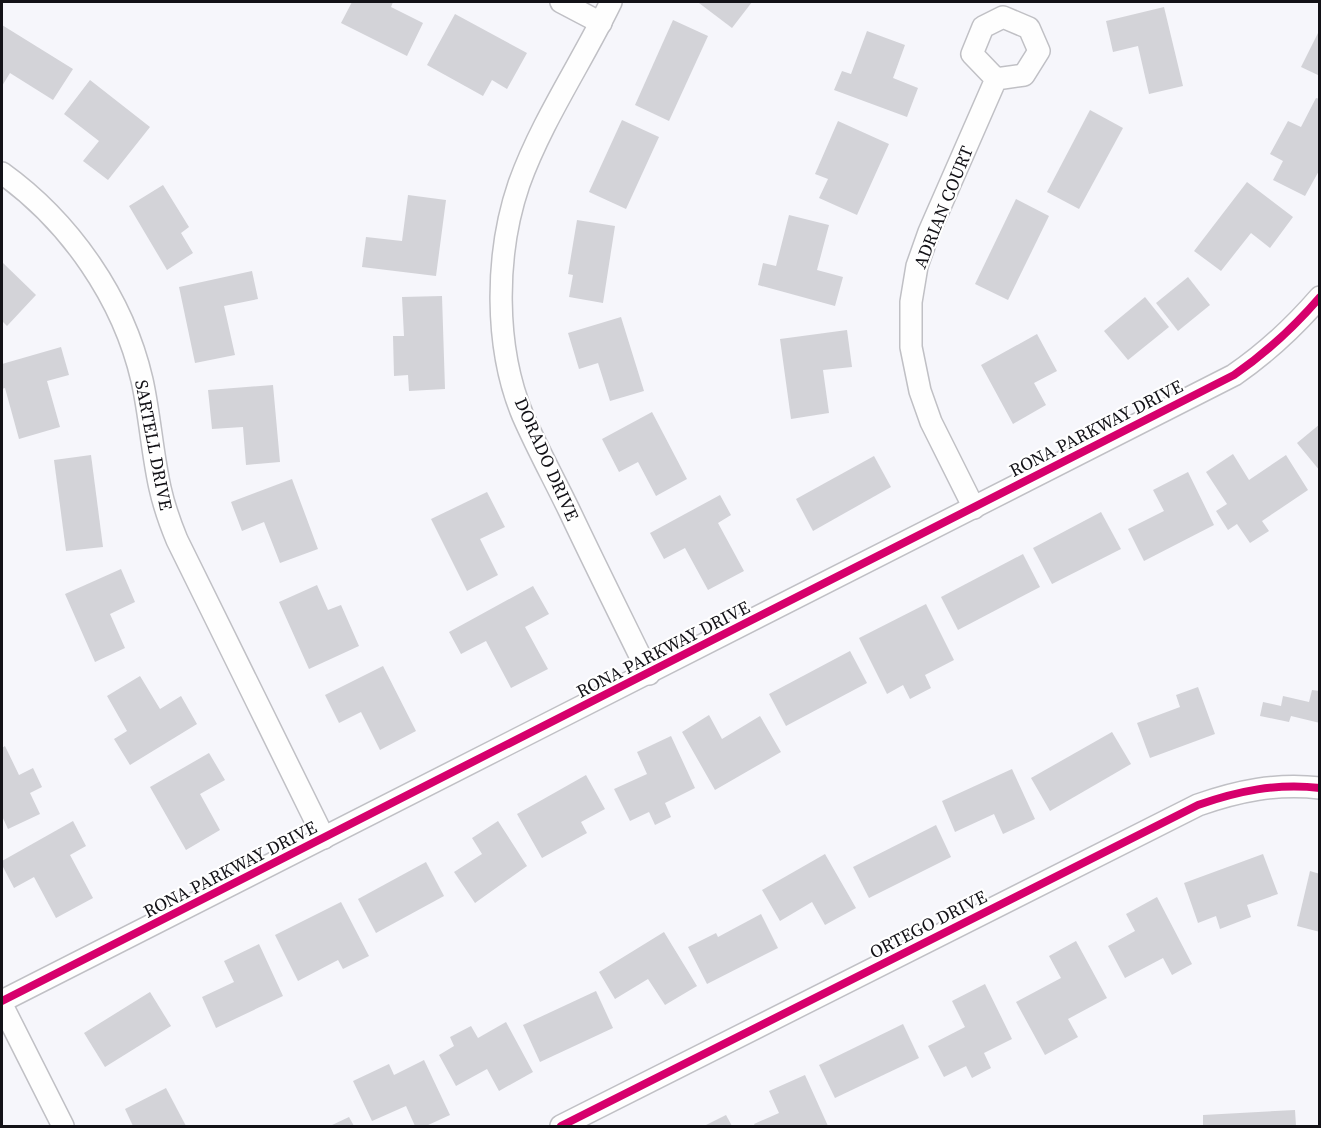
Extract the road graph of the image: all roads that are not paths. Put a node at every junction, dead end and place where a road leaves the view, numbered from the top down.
1 (561, 2) edge
2 (611, 2) edge
3 (601, 23) junction
4 (996, 79) dead end
5 (2, 173) edge
6 (1320, 297) edge
7 (974, 508) junction
8 (650, 674) junction
9 (1320, 788) edge
10 (324, 838) junction
11 (2, 1003) edge
12 (63, 1126) edge
13 (561, 1126) edge

1 - 3 street
2 - 3 street, DORADO DRIVE
3 - 8 street, DORADO DRIVE
4 - 7 street, ADRIAN COURT
5 - 10 street, SARTELL DRIVE
6 - 7 street, RONA PARKWAY DRIVE
7 - 8 street, RONA PARKWAY DRIVE
8 - 10 street, RONA PARKWAY DRIVE
9 - 13 street, ORTEGO DRIVE
10 - 11 street, RONA PARKWAY DRIVE
11 - 12 street

